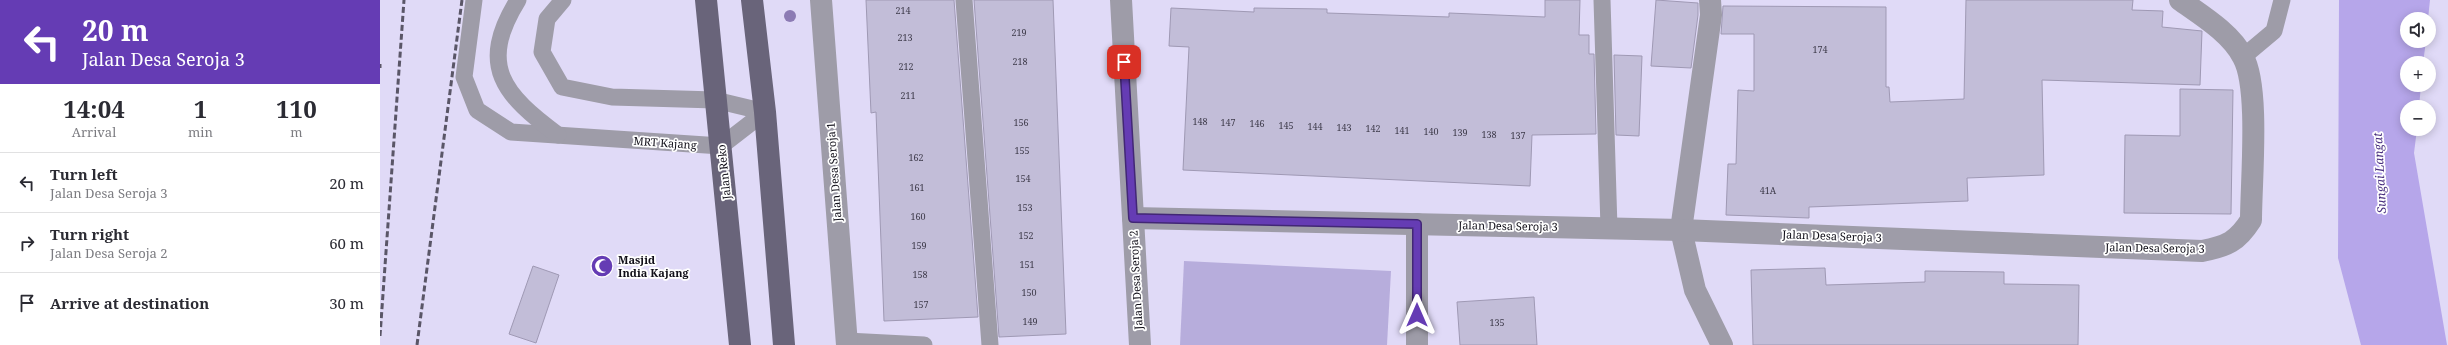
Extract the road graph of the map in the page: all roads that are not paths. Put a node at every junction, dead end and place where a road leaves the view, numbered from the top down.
1 (474, 0) edge
2 (518, 0) edge
3 (563, 0) edge
4 (706, 0) edge
5 (752, 0) edge
6 (821, 0) edge
7 (964, 0) edge
8 (1121, 0) edge
9 (1602, 0) edge
10 (1710, 0) edge
11 (2180, 0) edge
12 (2282, 0) edge
13 (2244, 57) junction
14 (715, 100) junction
15 (765, 112) junction
16 (558, 135) junction
17 (721, 146) junction
18 (1133, 218) junction
19 (1417, 224) junction
20 (1609, 228) junction
21 (1681, 230) junction
22 (847, 343) edge
23 (740, 345) edge
24 (784, 345) edge
25 (924, 345) edge
26 (990, 345) edge
27 (1140, 345) edge
28 (1417, 345) edge
29 (1722, 345) edge

1 - 16 lane, MRT Kajang
2 - 16 lane
3 - 14 lane
4 - 14 main road, Jalan Reko
5 - 15 main road
6 - 22 street, Jalan Desa Seroja 1
7 - 26 lane
8 - 18 street, Jalan Desa Seroja 2
9 - 20 lane
10 - 21 street
11 - 13 street
12 - 13 lane
13 - 21 street, Jalan Desa Seroja 3
14 - 15 lane
14 - 17 main road, Jalan Reko
15 - 17 lane
15 - 24 main road
16 - 17 lane, MRT Kajang
17 - 23 main road, Jalan Reko
18 - 19 street, Jalan Desa Seroja 3
18 - 27 street, Jalan Desa Seroja 2
19 - 20 street, Jalan Desa Seroja 3
19 - 28 street
20 - 21 street, Jalan Desa Seroja 3
21 - 29 street
22 - 25 lane

